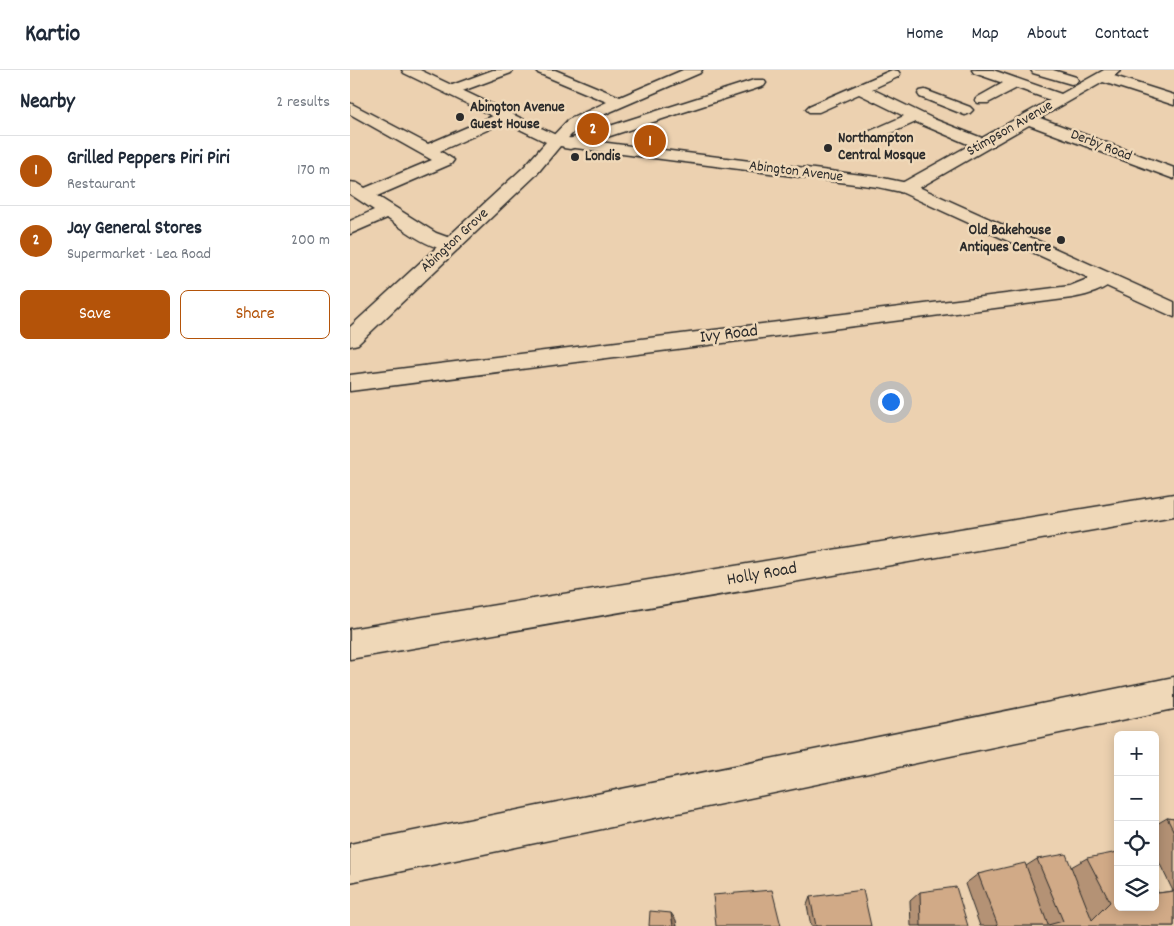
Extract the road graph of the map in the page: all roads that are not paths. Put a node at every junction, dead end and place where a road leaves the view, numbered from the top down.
1 (409, 70) edge
2 (506, 70) edge
3 (543, 70) edge
4 (695, 70) edge
5 (979, 70) edge
6 (1038, 70) edge
7 (1108, 73) edge
8 (893, 74) dead end
9 (1012, 77) edge
10 (1070, 80) dead end
11 (759, 83) dead end
12 (859, 89) junction
13 (452, 90) junction
14 (1062, 99) junction
15 (983, 100) dead end
16 (1174, 100) edge
17 (619, 102) junction
18 (350, 108) edge
19 (814, 109) dead end
20 (965, 110) dead end
21 (910, 113) junction
22 (506, 116) junction
23 (1027, 119) junction
24 (857, 126) dead end
25 (874, 135) junction
26 (563, 143) junction
27 (891, 143) dead end
28 (982, 144) junction
29 (428, 150) junction
30 (1174, 174) edge
31 (906, 188) junction
32 (357, 191) edge
33 (388, 211) junction
34 (350, 228) edge
35 (451, 245) junction
36 (1104, 278) junction
37 (1174, 310) edge
38 (350, 339) edge
39 (350, 383) edge
40 (1174, 505) edge
41 (350, 644) edge
42 (1174, 693) edge
43 (350, 863) edge

1 - 13 street, Abington Avenue
2 - 13 street
3 - 17 street
4 - 17 street, Abington Grove
5 - 9 street
6 - 10 street
7 - 14 street, Stimpson Avenue
7 - 16 street
8 - 12 street
9 - 14 street
9 - 15 street
11 - 26 street
12 - 19 street
12 - 21 street
13 - 22 street, Abington Avenue
14 - 23 street, Stimpson Avenue
17 - 26 street, Abington Grove
18 - 29 street
20 - 21 street
21 - 25 street
21 - 28 street
22 - 26 street, Abington Avenue
22 - 29 street
23 - 28 street, Stimpson Avenue
23 - 30 street, Derby Road
24 - 25 street
25 - 27 street
26 - 31 street, Abington Avenue
26 - 35 street, Abington Grove
28 - 31 street, Stimpson Avenue
29 - 32 street
31 - 36 street, Abington Avenue
32 - 33 street
33 - 34 street
33 - 35 street
35 - 38 street, Abington Grove
36 - 37 street, Abington Avenue
36 - 39 street, Ivy Road
40 - 41 street, Holly Road
42 - 43 street

